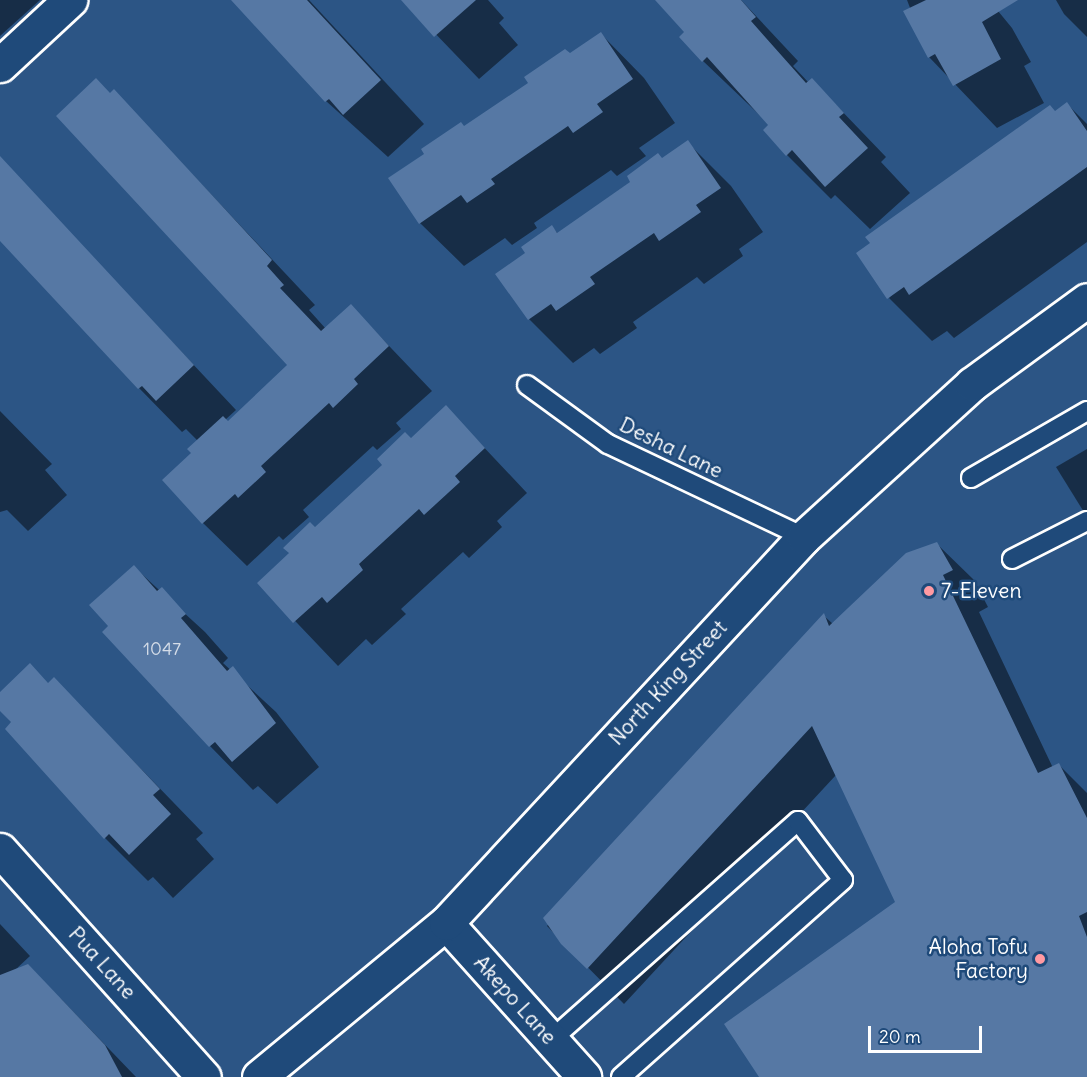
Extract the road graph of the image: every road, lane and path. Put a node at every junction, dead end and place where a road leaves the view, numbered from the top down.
1 (70, 0) edge
2 (0, 65) edge
3 (1087, 300) edge
4 (527, 385) dead end
5 (1087, 411) edge
6 (972, 477) dead end
7 (1087, 520) edge
8 (804, 537) junction
9 (1012, 559) dead end
10 (0, 850) edge
11 (446, 922) junction
12 (551, 1040) junction
13 (204, 1077) edge
14 (259, 1077) edge
15 (584, 1077) edge
16 (621, 1077) edge

1 - 2 main road
3 - 8 main road, North King Street
4 - 8 lane, Desha Lane
5 - 6 lane
7 - 9 lane
8 - 11 main road, North King Street
10 - 13 main road, Pua Lane
11 - 12 main road, Akepo Lane
11 - 14 main road, North King Street
12 - 15 main road, Akepo Lane
12 - 16 lane

